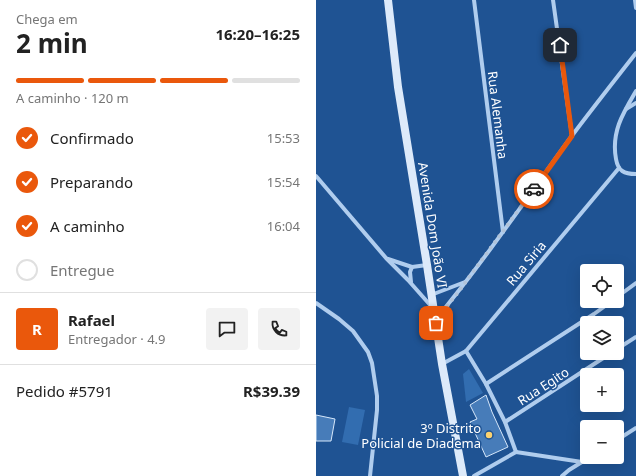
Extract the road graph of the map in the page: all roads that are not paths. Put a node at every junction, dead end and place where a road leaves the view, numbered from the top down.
1 (388, 0) edge
2 (474, 0) edge
3 (553, 0) edge
4 (635, 0) edge
5 (636, 8) edge
6 (636, 53) edge
7 (636, 91) edge
8 (636, 102) edge
9 (625, 110) junction
10 (572, 136) junction
11 (619, 168) junction
12 (636, 174) edge
13 (316, 176) edge
14 (503, 232) junction
15 (386, 258) junction
16 (427, 265) junction
17 (412, 267) junction
18 (466, 282) junction
19 (411, 283) junction
20 (636, 283) edge
21 (624, 292) edge
22 (432, 295) junction
23 (316, 303) edge
24 (433, 308) junction
25 (602, 308) edge
26 (436, 320) junction
27 (636, 337) edge
28 (624, 345) edge
29 (466, 351) junction
30 (600, 360) edge
31 (442, 364) junction
32 (486, 384) junction
33 (505, 422) junction
34 (636, 428) edge
35 (624, 436) edge
36 (516, 452) junction
37 (580, 462) edge
38 (580, 463) edge
39 (370, 476) edge
40 (463, 476) edge
41 (474, 476) edge
42 (562, 476) edge

1 - 16 street, Avenida Dom João VI
2 - 14 street, Rua Alemanha
3 - 10 street
4 - 5 street
6 - 10 street
7 - 9 street
8 - 9 street
9 - 11 street
10 - 14 street
11 - 12 street
11 - 29 street, Rua Siria
13 - 15 street
14 - 18 street
15 - 17 street
15 - 19 street
16 - 17 street
16 - 22 street, Avenida Dom João VI
17 - 19 street
18 - 22 street
18 - 26 street
19 - 24 street
20 - 21 street
22 - 24 street, Avenida Dom João VI
23 - 39 street
24 - 26 street, Avenida Dom João VI
25 - 32 street
26 - 31 street, Avenida Dom João VI
27 - 28 street
29 - 31 street, Rua Siria
29 - 32 street
30 - 33 street, Rua Egito
31 - 40 street, Avenida Dom João VI
32 - 33 street
33 - 36 street
34 - 35 street
36 - 37 street
36 - 41 street
38 - 42 street

